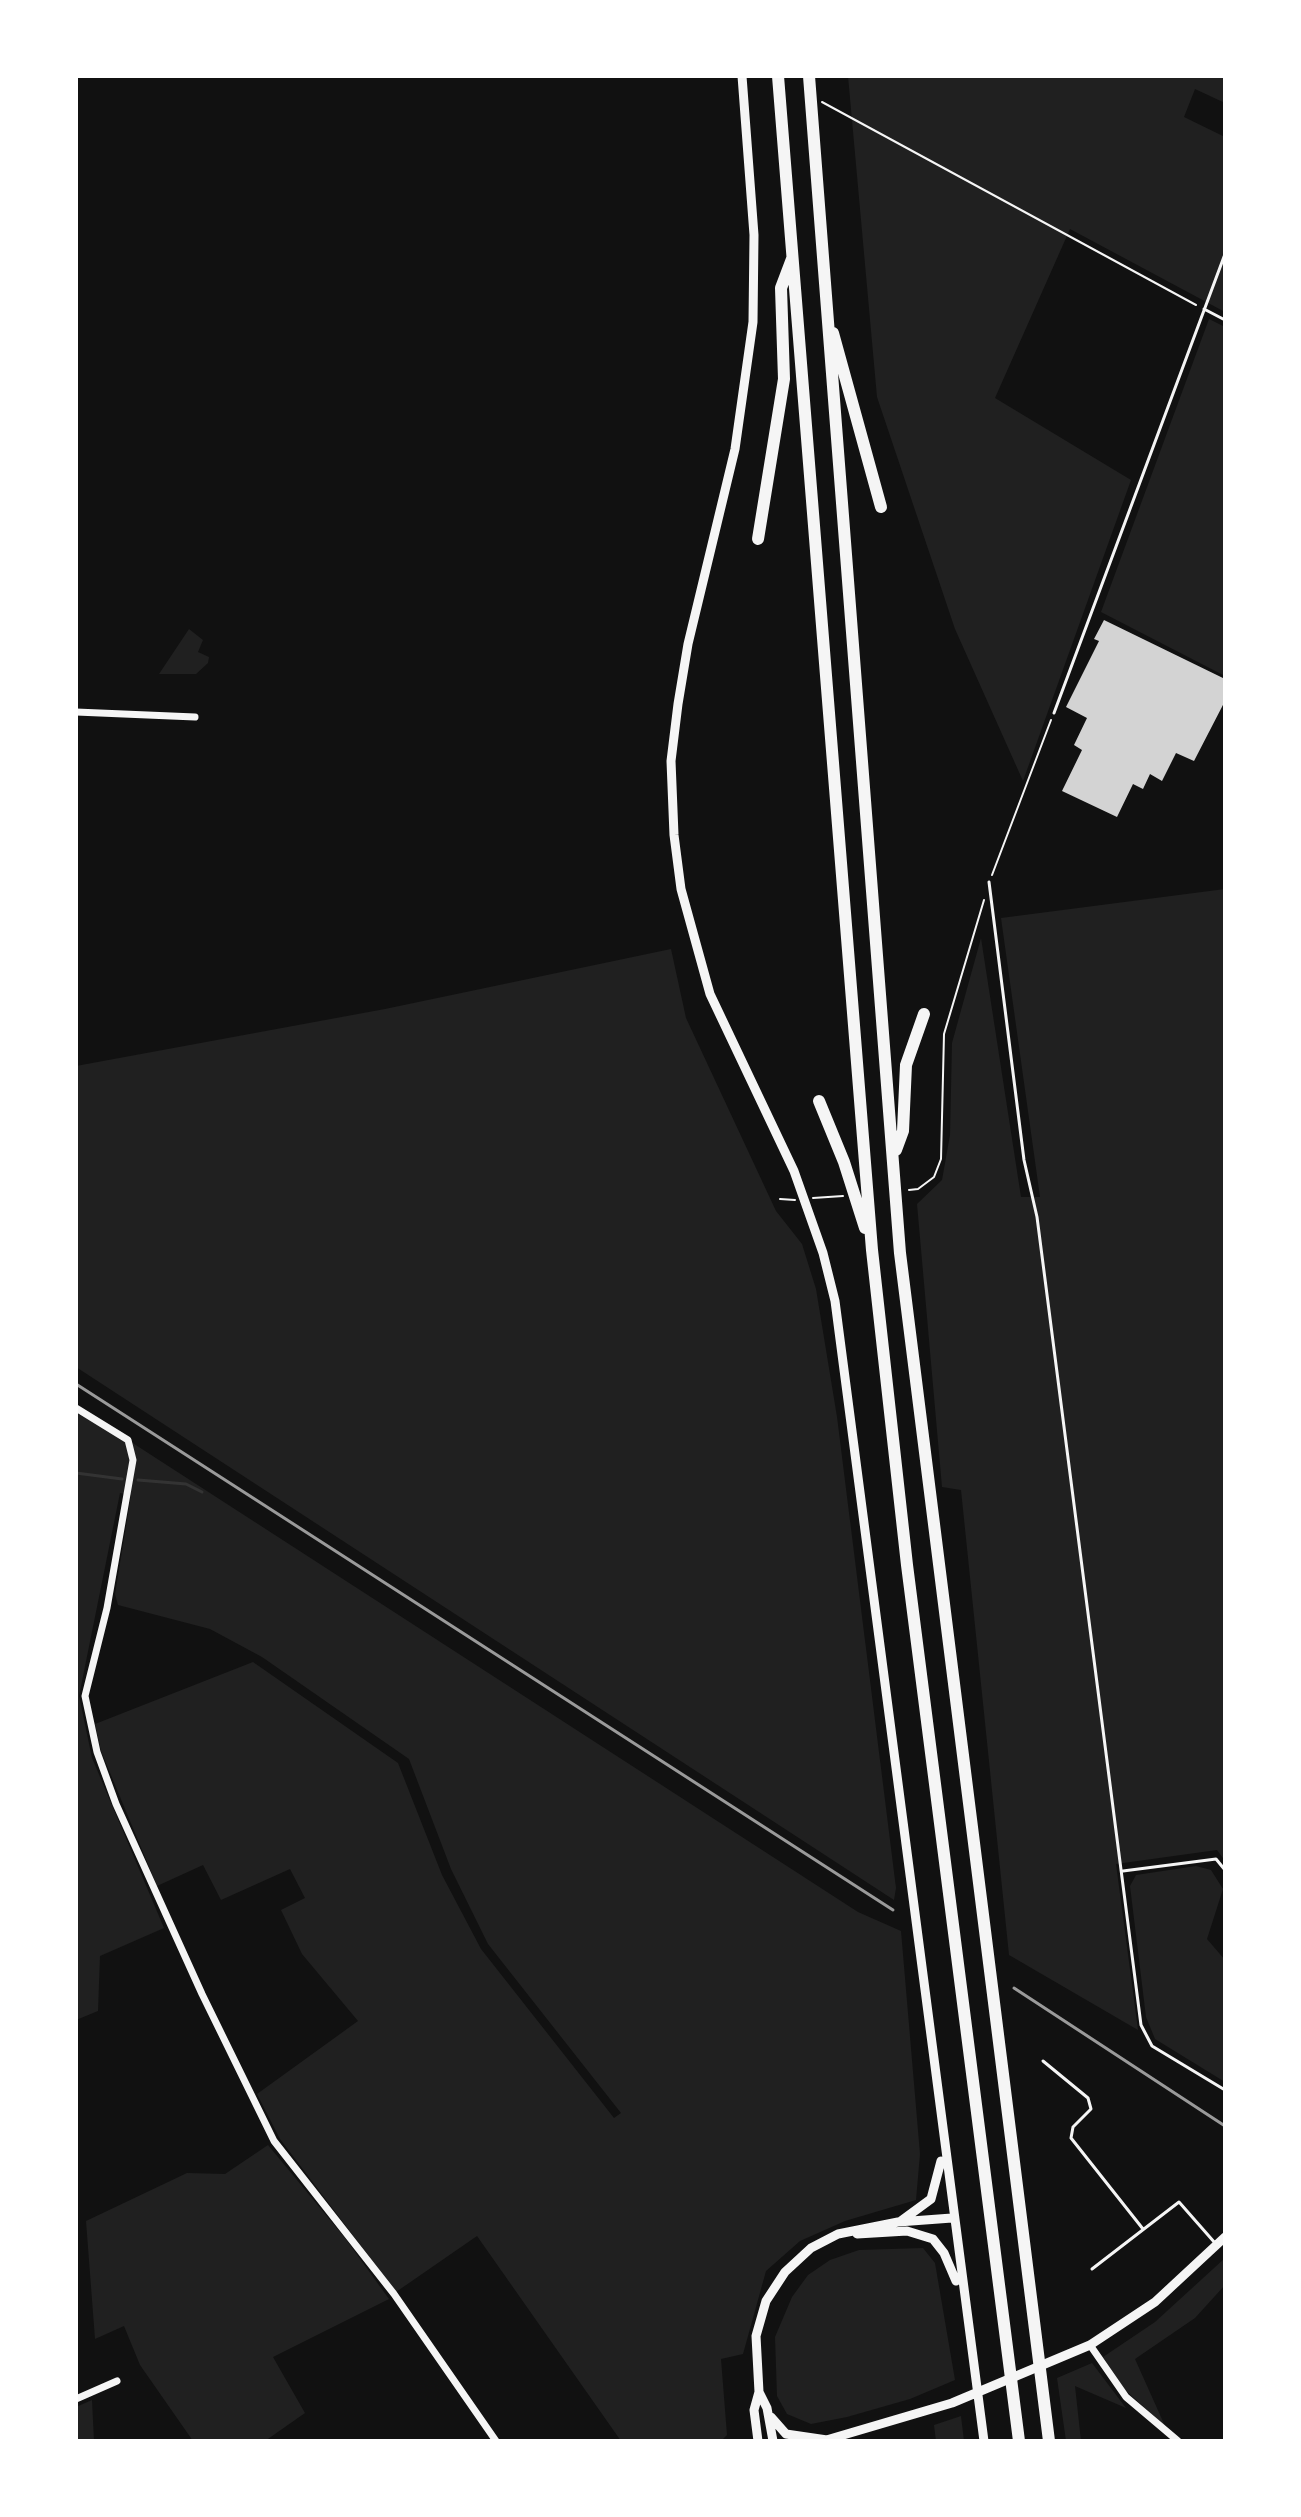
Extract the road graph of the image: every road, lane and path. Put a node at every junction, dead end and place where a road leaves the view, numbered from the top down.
1 (742, 76) edge
2 (778, 76) edge
3 (809, 76) edge
4 (846, 115) dead end
5 (1225, 254) edge
6 (793, 256) junction
7 (824, 295) junction
8 (1204, 309) junction
9 (1225, 320) edge
10 (881, 507) dead end
11 (758, 539) dead end
12 (76, 712) edge
13 (1054, 713) joint
14 (195, 717) dead end
15 (989, 882) junction
16 (924, 1014) dead end
17 (819, 1101) dead end
18 (894, 1157) junction
19 (918, 1189) dead end
20 (872, 1250) junction
21 (76, 1408) edge
22 (1225, 1870) edge
23 (1123, 1871) junction
24 (1043, 2061) dead end
25 (1225, 2090) edge
26 (943, 2142) junction
27 (952, 2218) junction
28 (898, 2222) junction
29 (1143, 2229) junction
30 (838, 2234) junction
31 (1225, 2237) edge
32 (1217, 2245) junction
33 (1092, 2269) dead end
34 (963, 2300) junction
35 (1090, 2345) junction
36 (117, 2381) dead end
37 (759, 2392) junction
38 (76, 2399) edge
39 (768, 2413) junction
40 (825, 2440) edge
41 (496, 2441) edge
42 (758, 2441) edge
43 (773, 2441) edge
44 (984, 2441) edge
45 (1019, 2441) edge
46 (1049, 2441) edge
47 (1178, 2441) edge

1 - 26 main road
2 - 6 highway
3 - 7 highway
4 - 8 path
5 - 8 lane
6 - 11 highway
6 - 20 highway
7 - 10 highway
7 - 18 highway
8 - 9 lane
8 - 13 lane
12 - 14 street
13 - 15 path
15 - 19 path
15 - 23 lane
16 - 18 highway
17 - 20 highway
18 - 46 highway
20 - 45 highway
21 - 41 street
22 - 23 lane
23 - 25 lane
24 - 29 lane
26 - 27 main road
26 - 28 main road
27 - 28 main road
27 - 34 main road
28 - 30 main road
29 - 32 lane
29 - 33 lane
30 - 34 main road
30 - 37 main road
31 - 32 main road
32 - 35 main road
34 - 44 main road
35 - 40 main road
35 - 47 street
36 - 38 street
37 - 39 main road
37 - 42 main road
39 - 40 main road
39 - 43 main road

